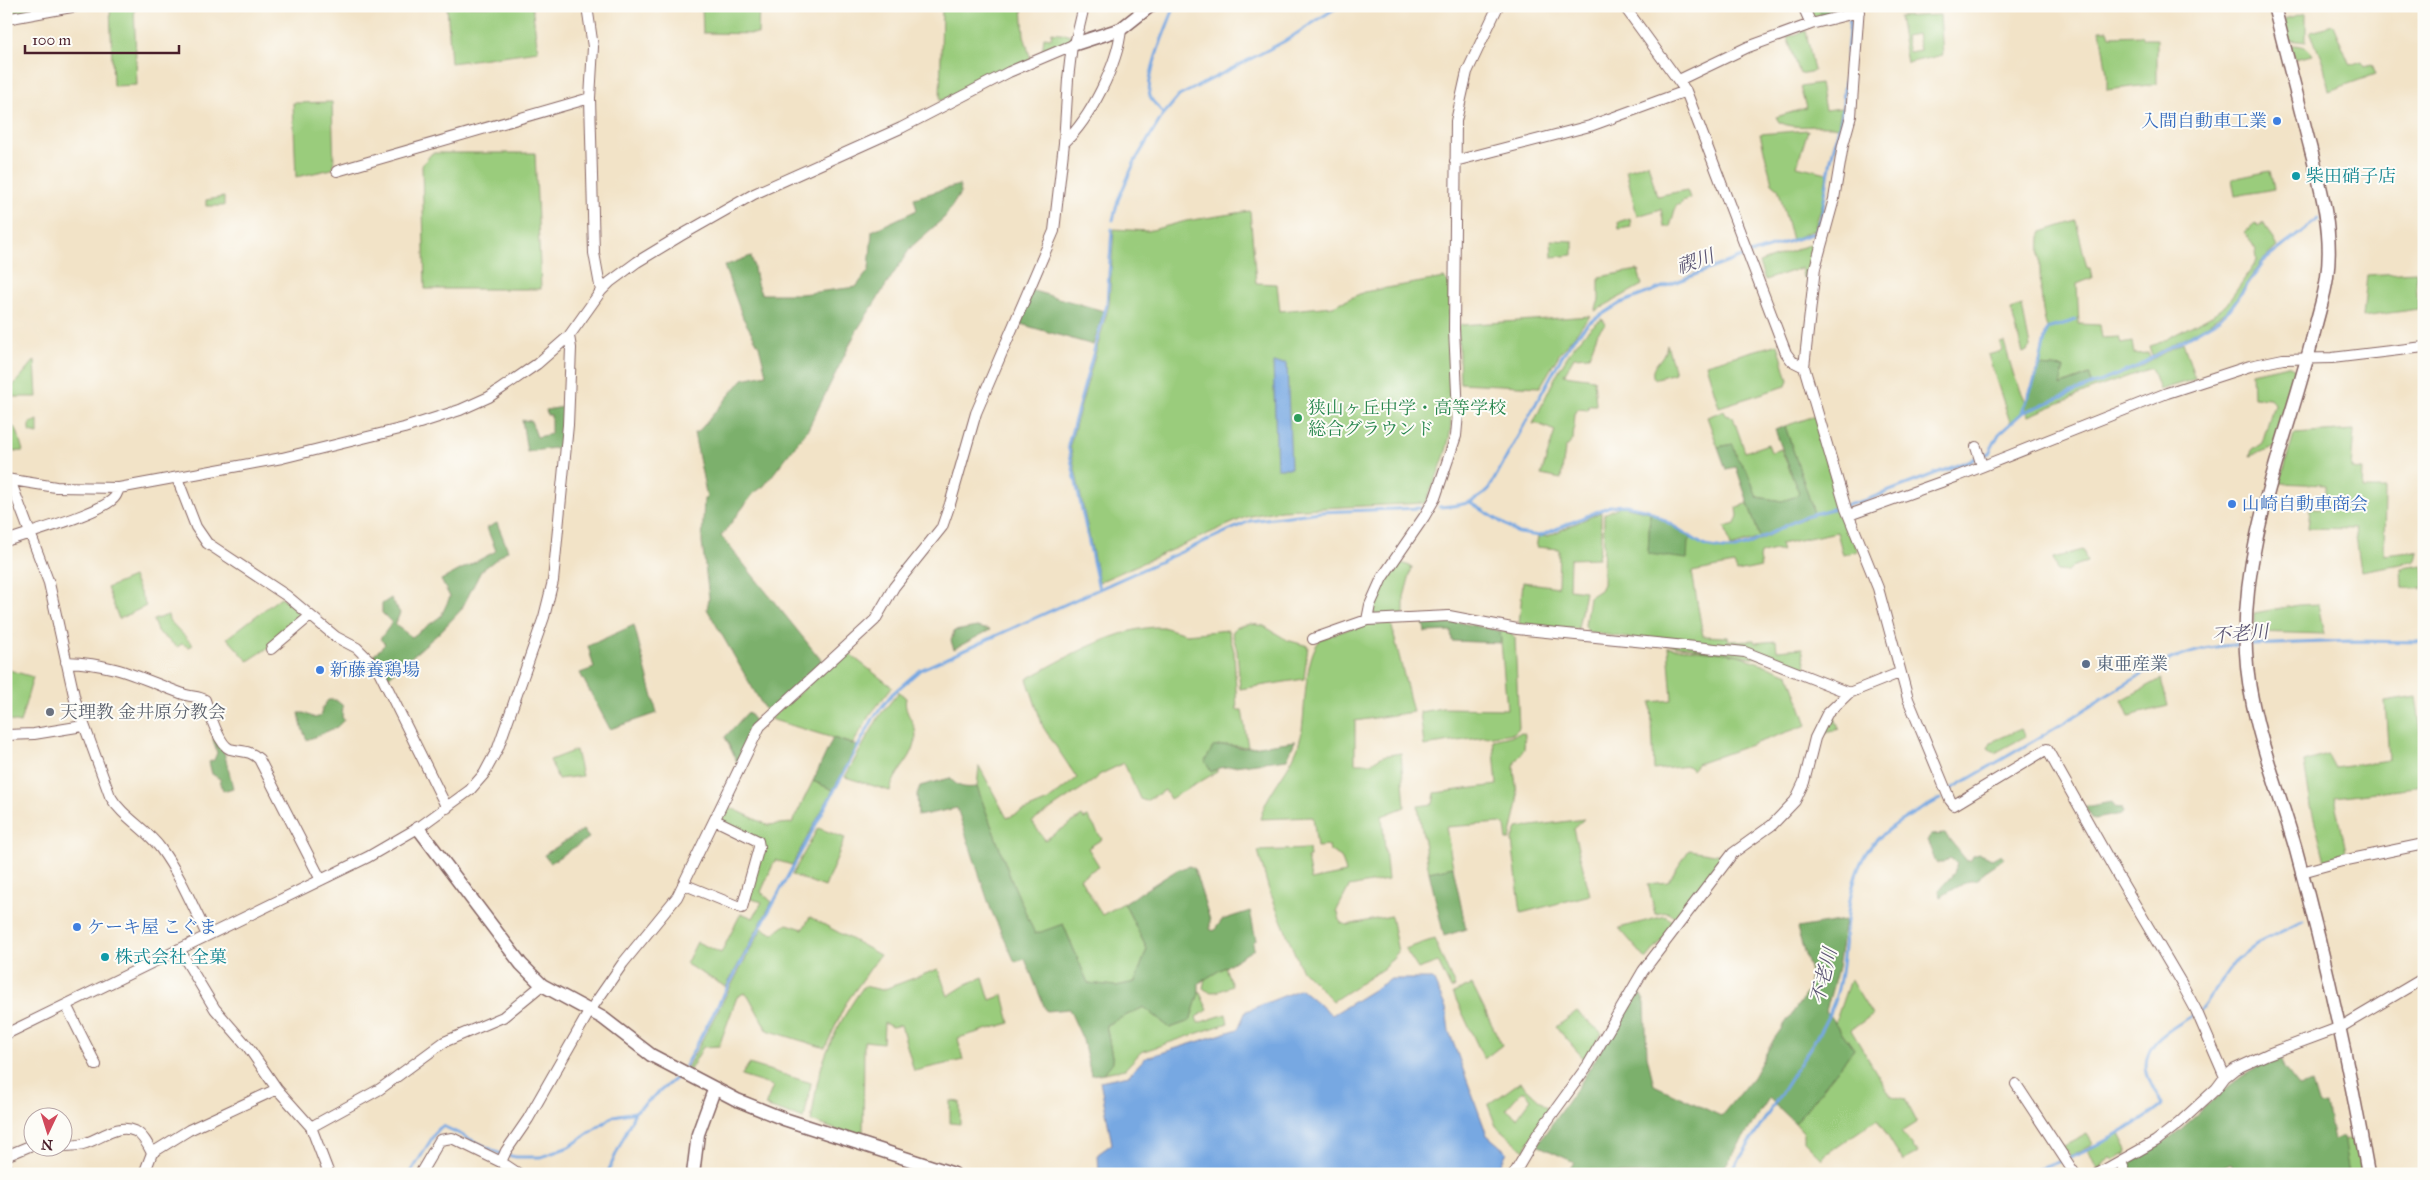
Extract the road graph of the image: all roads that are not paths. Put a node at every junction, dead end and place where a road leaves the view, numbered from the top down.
1 (77, 6) edge
2 (587, 6) edge
3 (1084, 6) edge
4 (1150, 6) edge
5 (1498, 6) edge
6 (1624, 6) edge
7 (1802, 6) edge
8 (2274, 6) edge
9 (1859, 9) edge
10 (6, 19) edge
11 (1811, 24) junction
12 (1120, 29) junction
13 (1074, 44) junction
14 (1679, 80) junction
15 (1686, 91) junction
16 (590, 98) junction
17 (1064, 143) junction
18 (1455, 161) junction
19 (336, 171) dead end
20 (601, 291) junction
21 (569, 336) junction
22 (2424, 347) edge
23 (2308, 358) junction
24 (1804, 367) junction
25 (1976, 447) dead end
26 (1981, 463) junction
27 (177, 478) junction
28 (8, 480) edge
29 (120, 488) junction
30 (1848, 512) junction
31 (30, 532) junction
32 (6, 541) edge
33 (310, 616) junction
34 (1367, 620) junction
35 (1313, 639) dead end
36 (271, 649) dead end
37 (66, 662) junction
38 (1899, 673) junction
39 (1849, 693) junction
40 (83, 726) junction
41 (6, 734) edge
42 (447, 808) junction
43 (715, 820) junction
44 (418, 828) junction
45 (2424, 844) edge
46 (2302, 872) junction
47 (321, 880) junction
48 (683, 884) junction
49 (207, 935) junction
50 (179, 949) junction
51 (2424, 978) edge
52 (542, 985) junction
53 (66, 1006) junction
54 (589, 1012) junction
55 (2341, 1027) junction
56 (6, 1034) edge
57 (96, 1065) dead end
58 (2225, 1077) junction
59 (2016, 1084) dead end
60 (277, 1089) junction
61 (714, 1090) junction
62 (311, 1127) junction
63 (72, 1145) edge
64 (22, 1149) edge
65 (152, 1153) junction
66 (6, 1156) edge
67 (501, 1162) junction
68 (2121, 1162) junction
69 (6, 1167) edge
70 (12, 1174) edge
71 (144, 1174) edge
72 (329, 1174) edge
73 (420, 1174) edge
74 (519, 1174) edge
75 (693, 1174) edge
76 (954, 1174) edge
77 (1514, 1174) edge
78 (2075, 1174) edge
79 (2097, 1174) edge
80 (2126, 1174) edge
81 (2368, 1174) edge

1 - 10 street
2 - 16 street
3 - 13 street
4 - 12 street
5 - 18 street
6 - 14 street
7 - 11 street
8 - 23 street
9 - 11 street
9 - 24 street
11 - 14 street
12 - 13 street
12 - 17 street
13 - 17 street
13 - 20 street
14 - 15 street
15 - 18 street
15 - 24 street
16 - 19 street
16 - 20 street
17 - 43 street
18 - 34 street
20 - 21 street
21 - 27 street
21 - 42 street
22 - 23 street
23 - 26 street
23 - 46 street
24 - 30 street
25 - 26 street
26 - 30 street
27 - 29 street
27 - 33 street
28 - 29 street
28 - 31 street
29 - 31 street
30 - 38 street
31 - 32 street
31 - 37 street
33 - 36 street
33 - 42 street
34 - 35 street
34 - 39 street
37 - 40 street
37 - 47 street
38 - 39 street
38 - 58 street
39 - 77 street
40 - 41 street
40 - 49 street
42 - 44 street
43 - 48 street
43 - 48 street
44 - 47 street
44 - 52 street
45 - 46 street
46 - 55 street
47 - 49 street
48 - 54 street
49 - 50 street
50 - 53 street
50 - 60 street
51 - 55 street
52 - 54 street
52 - 62 street
53 - 56 street
53 - 57 street
54 - 61 street
54 - 67 street
55 - 58 street
55 - 81 street
58 - 68 street
59 - 78 street
60 - 62 street
60 - 65 street
61 - 75 street
61 - 76 street
62 - 72 street
63 - 65 street
64 - 66 street
65 - 71 street
67 - 73 street
67 - 74 street
68 - 79 street
68 - 80 street
69 - 70 street

